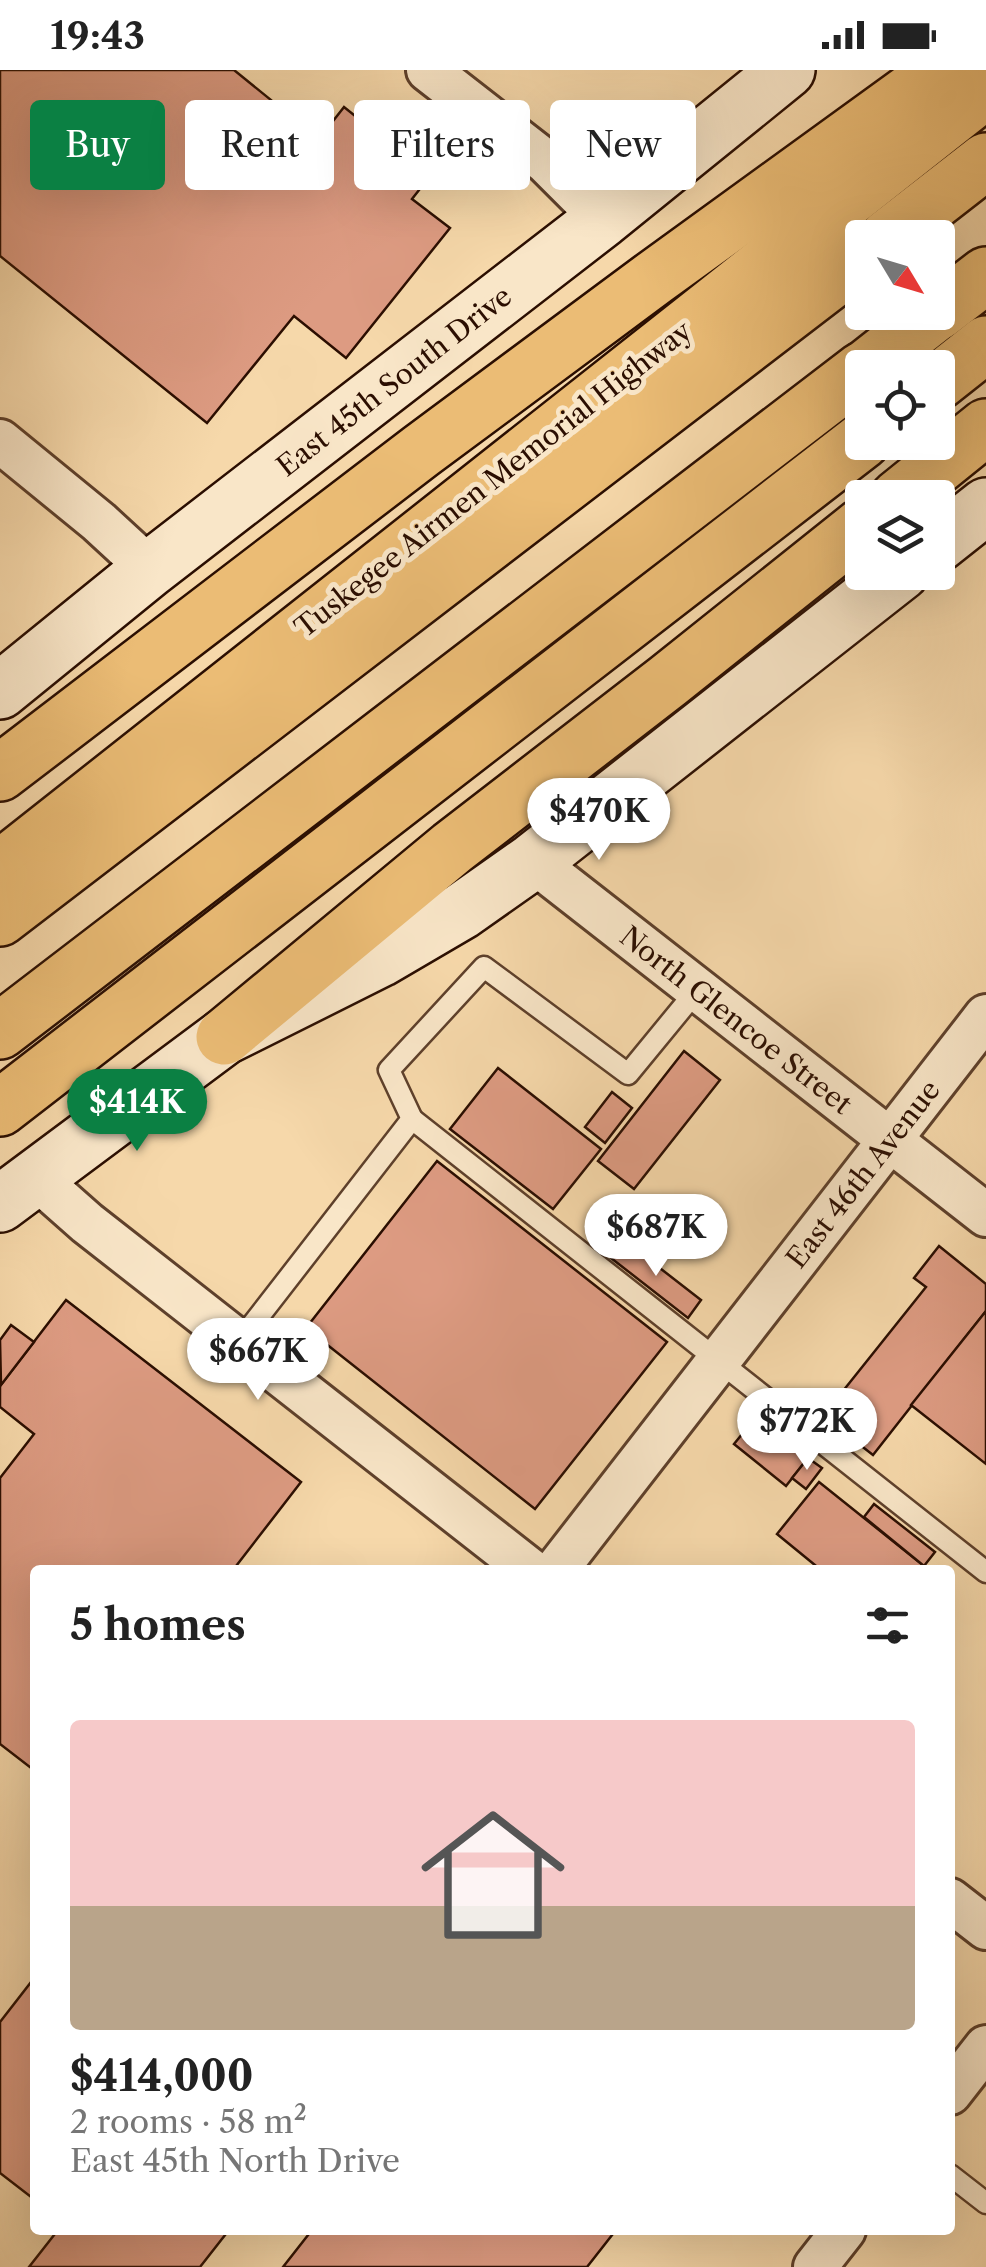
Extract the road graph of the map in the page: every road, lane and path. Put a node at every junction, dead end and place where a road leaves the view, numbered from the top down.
1 (428, 70) edge
2 (787, 70) edge
3 (941, 70) edge
4 (986, 90) edge
5 (986, 161) edge
6 (603, 220) junction
7 (911, 220) edge
8 (845, 270) edge
9 (986, 275) edge
10 (955, 298) edge
11 (914, 330) edge
12 (986, 344) edge
13 (888, 350) edge
14 (955, 369) edge
15 (845, 383) edge
16 (797, 420) junction
17 (986, 427) edge
18 (0, 441) edge
19 (845, 454) edge
20 (920, 480) edge
21 (986, 506) edge
22 (955, 531) edge
23 (845, 540) edge
24 (150, 569) junction
25 (878, 590) edge
26 (0, 691) edge
27 (0, 773) edge
28 (533, 861) junction
29 (0, 869) edge
30 (0, 918) edge
31 (697, 990) junction
32 (986, 1016) edge
33 (0, 1031) edge
34 (224, 1037) junction
35 (0, 1096) edge
36 (0, 1108) edge
37 (412, 1119) junction
38 (890, 1140) junction
39 (18, 1191) edge
40 (986, 1215) edge
41 (239, 1342) junction
42 (717, 1362) junction
43 (524, 1565) edge
44 (560, 1565) edge
45 (986, 1572) edge
46 (955, 1904) edge
47 (986, 1928) edge
48 (986, 2047) edge
49 (955, 2087) edge
50 (955, 2179) edge
51 (986, 2202) edge

1 - 6 street
2 - 6 main road, East 45th South Drive
3 - 27 highway
4 - 29 highway, Tuskegee Airmen Memorial Highway
5 - 7 highway
6 - 24 main road, East 45th South Drive
8 - 30 highway
9 - 10 highway
11 - 13 highway
12 - 14 highway
15 - 16 highway
16 - 33 highway
16 - 35 highway
17 - 20 highway
18 - 24 street
19 - 36 highway
21 - 22 main road
23 - 34 highway
24 - 26 main road, East 45th South Drive
25 - 28 main road
28 - 31 street, North Glencoe Street
28 - 34 main road
31 - 37 lane
31 - 38 street, North Glencoe Street
32 - 38 street, East 46th Avenue
34 - 39 main road
37 - 41 lane
37 - 42 lane
38 - 40 street, North Glencoe Street
38 - 42 street, East 46th Avenue
39 - 41 street
41 - 43 street
42 - 44 street, East 46th Avenue
42 - 45 lane
46 - 47 street
48 - 49 street
50 - 51 lane

